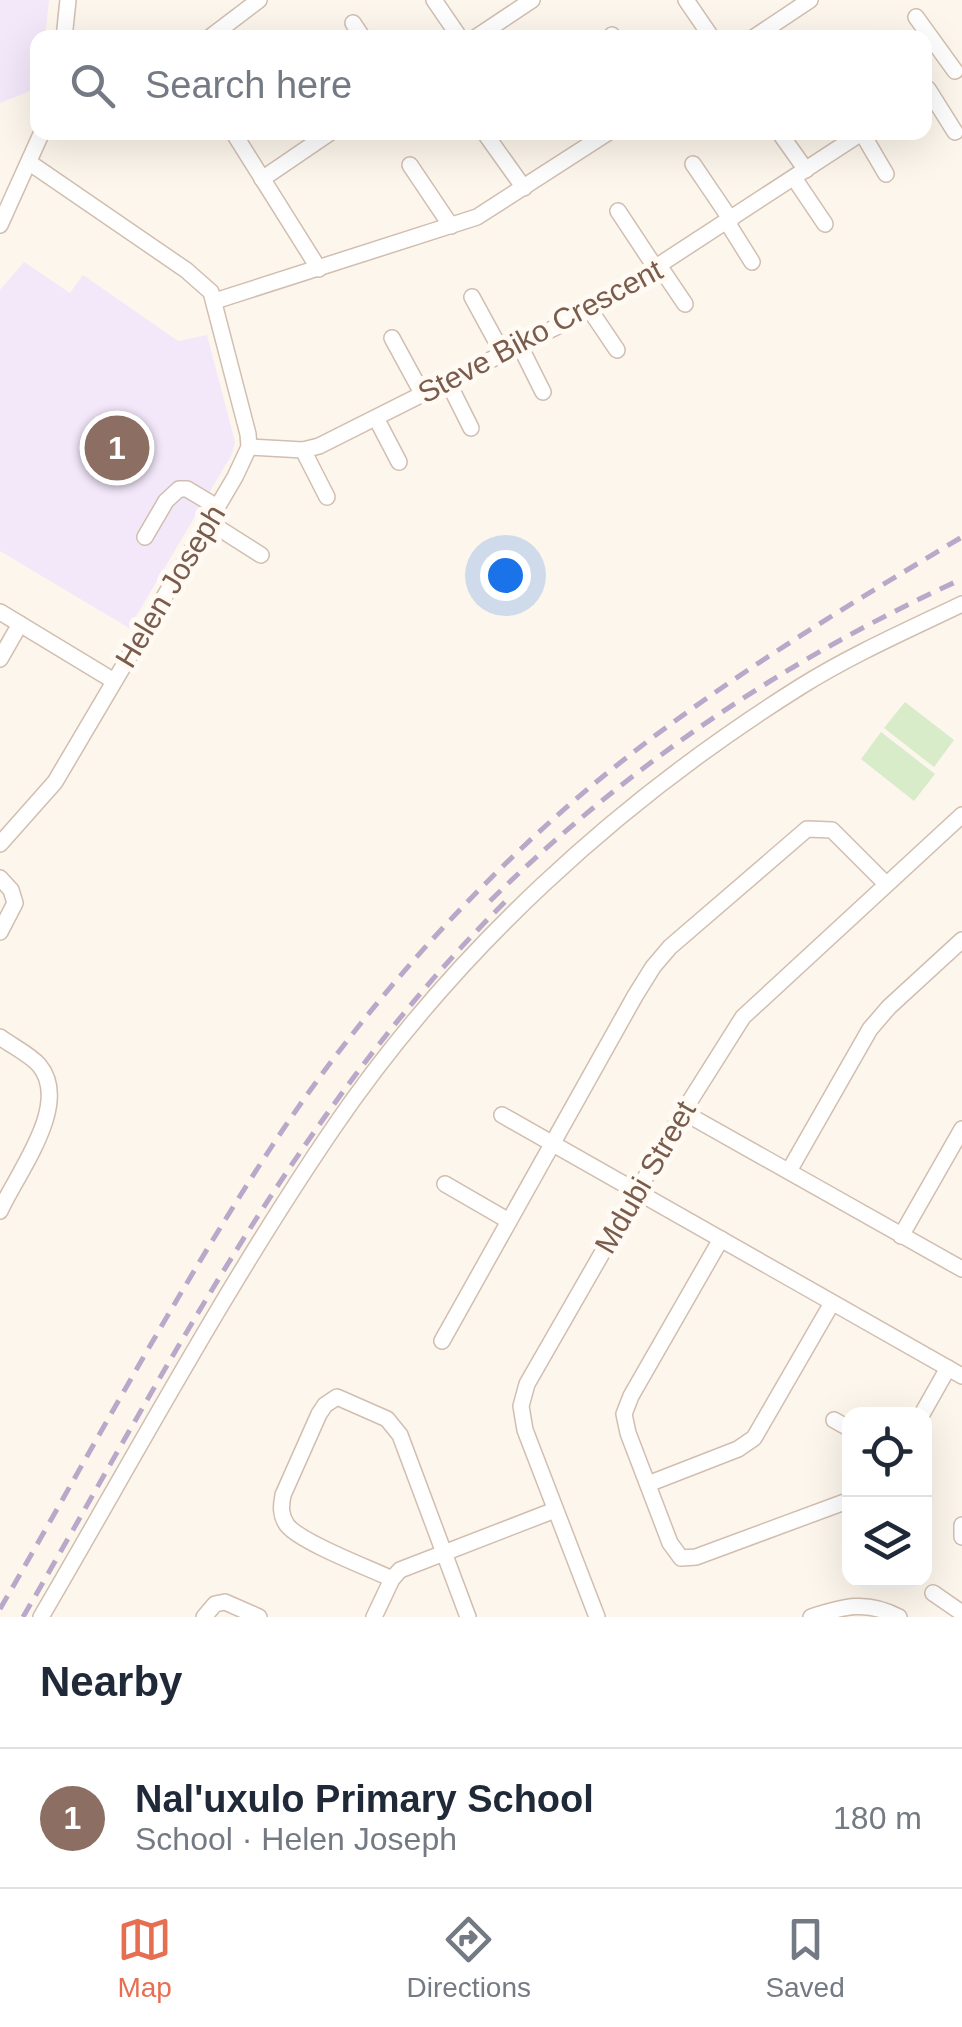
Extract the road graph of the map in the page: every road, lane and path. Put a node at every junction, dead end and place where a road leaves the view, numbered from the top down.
1 (68, 0) edge
2 (434, 0) edge
3 (531, 0) edge
4 (686, 0) edge
5 (810, 0) edge
6 (254, 1) edge
7 (789, 6) edge
8 (916, 17) dead end
9 (353, 22) dead end
10 (65, 30) edge
11 (219, 30) edge
12 (358, 30) edge
13 (455, 30) edge
14 (488, 30) edge
15 (707, 30) edge
16 (762, 30) edge
17 (927, 30) edge
18 (932, 36) edge
19 (959, 69) edge
20 (932, 86) edge
21 (932, 99) edge
22 (955, 132) dead end
23 (39, 140) edge
24 (237, 140) edge
25 (320, 140) edge
26 (490, 140) edge
27 (584, 140) edge
28 (784, 140) edge
29 (852, 140) edge
30 (867, 140) edge
31 (30, 163) junction
32 (693, 164) dead end
33 (410, 165) dead end
34 (800, 174) junction
35 (886, 174) dead end
36 (262, 179) junction
37 (524, 188) junction
38 (618, 211) dead end
39 (729, 221) junction
40 (825, 224) dead end
41 (0, 225) edge
42 (451, 226) junction
43 (752, 262) dead end
44 (319, 268) junction
45 (659, 268) junction
46 (472, 297) dead end
47 (214, 301) junction
48 (685, 304) dead end
49 (590, 310) junction
50 (392, 338) dead end
51 (520, 346) junction
52 (616, 350) dead end
53 (504, 354) junction
54 (448, 382) junction
55 (543, 392) dead end
56 (422, 395) junction
57 (376, 418) junction
58 (471, 428) dead end
59 (249, 447) junction
60 (303, 450) junction
61 (399, 462) dead end
62 (327, 497) dead end
63 (213, 514) junction
64 (144, 537) dead end
65 (262, 556) dead end
66 (962, 604) edge
67 (0, 612) edge
68 (20, 624) junction
69 (0, 659) edge
70 (114, 680) junction
71 (962, 815) edge
72 (0, 844) edge
73 (0, 878) edge
74 (885, 883) junction
75 (0, 932) edge
76 (962, 940) edge
77 (0, 1038) edge
78 (682, 1112) junction
79 (502, 1115) dead end
80 (962, 1129) edge
81 (554, 1144) junction
82 (789, 1172) junction
83 (445, 1184) dead end
84 (636, 1191) junction
85 (0, 1211) edge
86 (509, 1222) junction
87 (901, 1236) junction
88 (720, 1239) junction
89 (962, 1269) edge
90 (832, 1303) junction
91 (442, 1341) dead end
92 (955, 1372) edge
93 (928, 1407) edge
94 (834, 1420) dead end
95 (842, 1424) edge
96 (648, 1484) junction
97 (842, 1503) edge
98 (556, 1510) junction
99 (962, 1524) edge
100 (962, 1537) edge
101 (445, 1552) junction
102 (392, 1579) junction
103 (933, 1593) dead end
104 (962, 1614) edge
105 (41, 1617) edge
106 (204, 1617) edge
107 (260, 1617) edge
108 (374, 1617) edge
109 (468, 1617) edge
110 (596, 1617) edge
111 (811, 1617) edge
112 (899, 1617) edge

1 - 10 street
2 - 13 street
3 - 14 street
4 - 15 street
5 - 7 street
6 - 11 street
7 - 16 street
8 - 17 street
9 - 12 street
18 - 19 street
19 - 20 street
21 - 22 street
23 - 31 street
24 - 36 street
25 - 36 street
26 - 37 street
27 - 37 street
28 - 34 street
29 - 34 street, Steve Biko Crescent
30 - 35 street
31 - 41 street
31 - 47 street
32 - 39 street
33 - 42 street
34 - 39 street, Steve Biko Crescent
34 - 40 street
36 - 44 street
37 - 42 street
38 - 45 street
39 - 43 street
39 - 45 street, Steve Biko Crescent
42 - 44 street
44 - 47 street
45 - 48 street
45 - 49 street, Steve Biko Crescent
46 - 53 street
47 - 59 street
49 - 51 street, Steve Biko Crescent
49 - 52 street
50 - 56 street
51 - 53 street, Steve Biko Crescent
51 - 55 street
53 - 54 street, Steve Biko Crescent
54 - 56 street, Steve Biko Crescent
54 - 58 street
56 - 57 street, Steve Biko Crescent
57 - 60 street, Steve Biko Crescent
57 - 61 street
59 - 60 street, Steve Biko Crescent
59 - 63 street, Helen Joseph
60 - 62 street
63 - 64 street
63 - 65 street
63 - 70 street, Helen Joseph
66 - 105 street
67 - 68 street
68 - 69 street
68 - 70 street
70 - 72 street, Helen Joseph
71 - 74 street, Mdubi Street
73 - 75 street
74 - 78 street, Mdubi Street
74 - 81 street
76 - 82 street
77 - 85 street
78 - 82 street
78 - 84 street, Mdubi Street
79 - 81 street
80 - 87 street
81 - 84 street
81 - 86 street
82 - 87 street
83 - 86 street
84 - 88 street
84 - 98 street, Mdubi Street
86 - 91 street
87 - 89 street
88 - 90 street
88 - 96 street
90 - 92 street
90 - 96 street
92 - 93 street
94 - 95 street
96 - 97 street
98 - 101 street
98 - 110 street, Mdubi Street
99 - 100 street
101 - 102 street
101 - 102 street
101 - 109 street
102 - 108 street
103 - 104 street
106 - 107 street
111 - 112 street

